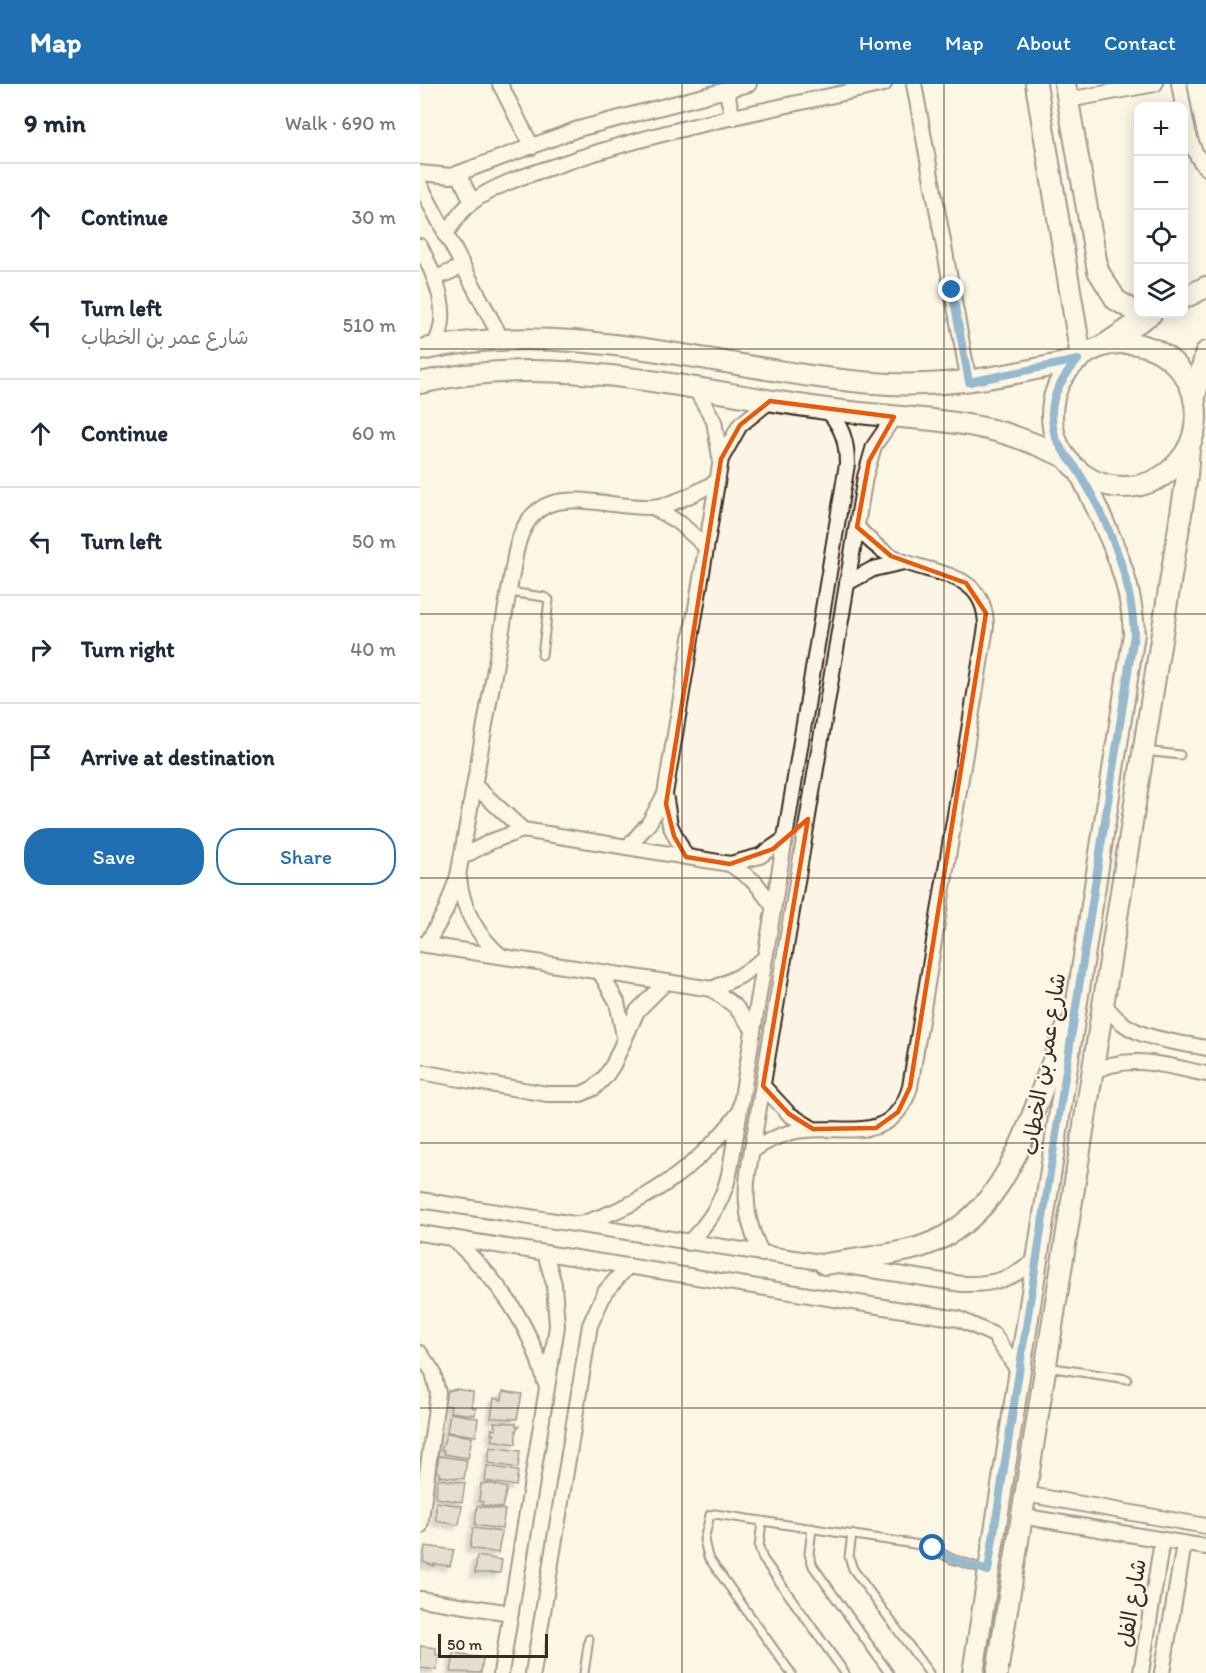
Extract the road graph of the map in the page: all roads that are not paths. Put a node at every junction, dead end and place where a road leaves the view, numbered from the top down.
1 (500, 84) edge
2 (749, 84) edge
3 (884, 84) edge
4 (914, 84) edge
5 (1036, 84) edge
6 (1155, 84) edge
7 (1179, 84) edge
8 (726, 89) junction
9 (1066, 92) edge
10 (733, 118) junction
11 (532, 147) junction
12 (1206, 168) edge
13 (420, 173) edge
14 (459, 174) junction
15 (420, 185) edge
16 (472, 202) junction
17 (446, 235) junction
18 (420, 246) edge
19 (1094, 256) junction
20 (1066, 260) junction
21 (461, 267) junction
22 (436, 278) junction
23 (1206, 287) edge
24 (1188, 296) edge
25 (1134, 310) edge
26 (1139, 318) edge
27 (501, 338) junction
28 (1100, 347) junction
29 (426, 349) edge
30 (1206, 352) edge
31 (1079, 358) junction
32 (969, 382) junction
33 (420, 383) edge
34 (694, 388) junction
35 (1194, 400) junction
36 (770, 401) junction
37 (826, 410) junction
38 (894, 417) junction
39 (1189, 447) junction
40 (1065, 457) junction
41 (721, 459) junction
42 (1079, 471) junction
43 (716, 482) junction
44 (653, 507) junction
45 (857, 527) junction
46 (706, 547) junction
47 (904, 562) junction
48 (847, 583) junction
49 (509, 592) junction
50 (542, 655) dead end
51 (801, 742) junction
52 (820, 745) junction
53 (1143, 750) junction
54 (1180, 755) dead end
55 (475, 786) junction
56 (665, 794) junction
57 (523, 830) junction
58 (784, 839) junction
59 (628, 847) junction
60 (1100, 852) junction
61 (1126, 856) junction
62 (462, 857) junction
63 (686, 857) junction
64 (730, 864) junction
65 (458, 876) junction
66 (773, 906) junction
67 (423, 945) edge
68 (501, 956) junction
69 (765, 958) junction
70 (600, 972) junction
71 (666, 982) junction
72 (712, 989) junction
73 (1102, 1000) junction
74 (1077, 1005) junction
75 (753, 1029) junction
76 (624, 1036) junction
77 (1206, 1048) edge
78 (420, 1072) edge
79 (1091, 1073) junction
80 (1206, 1074) edge
81 (763, 1086) junction
82 (739, 1112) junction
83 (813, 1129) junction
84 (752, 1150) junction
85 (420, 1200) edge
86 (576, 1226) junction
87 (420, 1233) edge
88 (452, 1238) junction
89 (688, 1243) junction
90 (545, 1252) junction
91 (762, 1254) junction
92 (1037, 1258) junction
93 (825, 1264) junction
94 (628, 1266) junction
95 (420, 1353) edge
96 (1045, 1367) junction
97 (1019, 1372) junction
98 (1128, 1379) dead end
99 (547, 1389) junction
100 (1015, 1401) junction
101 (1038, 1406) junction
102 (1007, 1449) junction
103 (1031, 1452) junction
104 (1025, 1494) junction
105 (1021, 1516) junction
106 (762, 1521) junction
107 (420, 1526) edge
108 (1206, 1526) edge
109 (812, 1528) junction
110 (852, 1534) junction
111 (1162, 1540) junction
112 (1184, 1544) junction
113 (1206, 1547) edge
114 (988, 1571) junction
115 (420, 1599) edge
116 (511, 1613) junction
117 (589, 1639) dead end
118 (501, 1673) edge
119 (533, 1673) edge
120 (584, 1673) edge
121 (791, 1673) edge
122 (845, 1673) edge
123 (889, 1673) edge
124 (929, 1673) edge
125 (973, 1673) edge
126 (997, 1673) edge
127 (1141, 1673) edge
128 (1162, 1673) edge

1 - 11 street
2 - 8 street
3 - 10 street
4 - 32 street
5 - 20 street
6 - 9 street
7 - 12 street
8 - 10 street
8 - 11 street
9 - 19 street
10 - 16 street
11 - 14 street
13 - 14 street
14 - 16 street
15 - 17 street
16 - 17 street
17 - 21 street
18 - 22 street
19 - 20 street
19 - 25 street
20 - 31 street
21 - 22 street
21 - 27 street
22 - 29 street
23 - 24 street
26 - 28 street
27 - 29 street
27 - 32 street
28 - 31 street
28 - 35 street
30 - 35 street
31 - 32 street
31 - 40 street
33 - 34 street
34 - 36 street
34 - 41 street
35 - 39 street
36 - 37 street
36 - 41 street
37 - 38 street
37 - 51 street
38 - 40 street
38 - 45 street
39 - 42 street
39 - 53 street
40 - 42 street
41 - 43 street
42 - 60 street, شارع عمر بن الخطاب
43 - 44 street
43 - 46 street
44 - 46 street
44 - 49 street
45 - 47 street
45 - 48 street
46 - 56 street
47 - 48 street
47 - 83 street
48 - 52 street
49 - 50 lane
49 - 55 street
51 - 52 street
51 - 58 street
52 - 81 street
53 - 54 lane
53 - 61 street
55 - 57 street
55 - 62 street
56 - 59 street
56 - 63 street
57 - 59 street
57 - 62 street
58 - 64 street
58 - 66 street
59 - 63 street
60 - 61 street
60 - 74 street, شارع عمر بن الخطاب
61 - 73 street
62 - 65 street
63 - 64 street
64 - 66 street
65 - 67 street
65 - 68 street
66 - 69 street
67 - 68 street
68 - 70 street
69 - 72 street
69 - 75 street
70 - 71 street
70 - 76 street
71 - 72 street
71 - 76 street
72 - 75 street
73 - 77 street
73 - 79 street
74 - 92 street, شارع عمر بن الخطاب
74 - 93 street
75 - 82 street
76 - 78 street
79 - 80 street
79 - 96 street
81 - 83 street
81 - 84 street
82 - 86 street
82 - 89 street
83 - 84 street
84 - 91 street
85 - 86 street
86 - 89 street
87 - 88 street
88 - 90 street
88 - 99 street
89 - 91 street
90 - 94 street
90 - 99 street
91 - 93 street
92 - 93 street
92 - 97 street, شارع عمر بن الخطاب
94 - 97 street
94 - 119 street
95 - 107 street
96 - 98 lane
96 - 101 street
97 - 100 street, شارع عمر بن الخطاب
99 - 116 street
100 - 101 street
100 - 102 street, شارع عمر بن الخطاب
101 - 103 street
102 - 103 street
102 - 114 street, شارع عمر بن الخطاب
103 - 104 street
104 - 105 street
104 - 108 street
105 - 111 street
105 - 126 street
106 - 109 lane
106 - 121 lane
106 - 122 lane
109 - 110 lane
109 - 123 lane
110 - 114 lane
110 - 124 lane
111 - 112 street
111 - 127 street, شارع الفل
112 - 113 street
112 - 128 street, شارع الفل
114 - 125 street, شارع عمر بن الخطاب
115 - 116 street
116 - 118 street
117 - 120 lane

